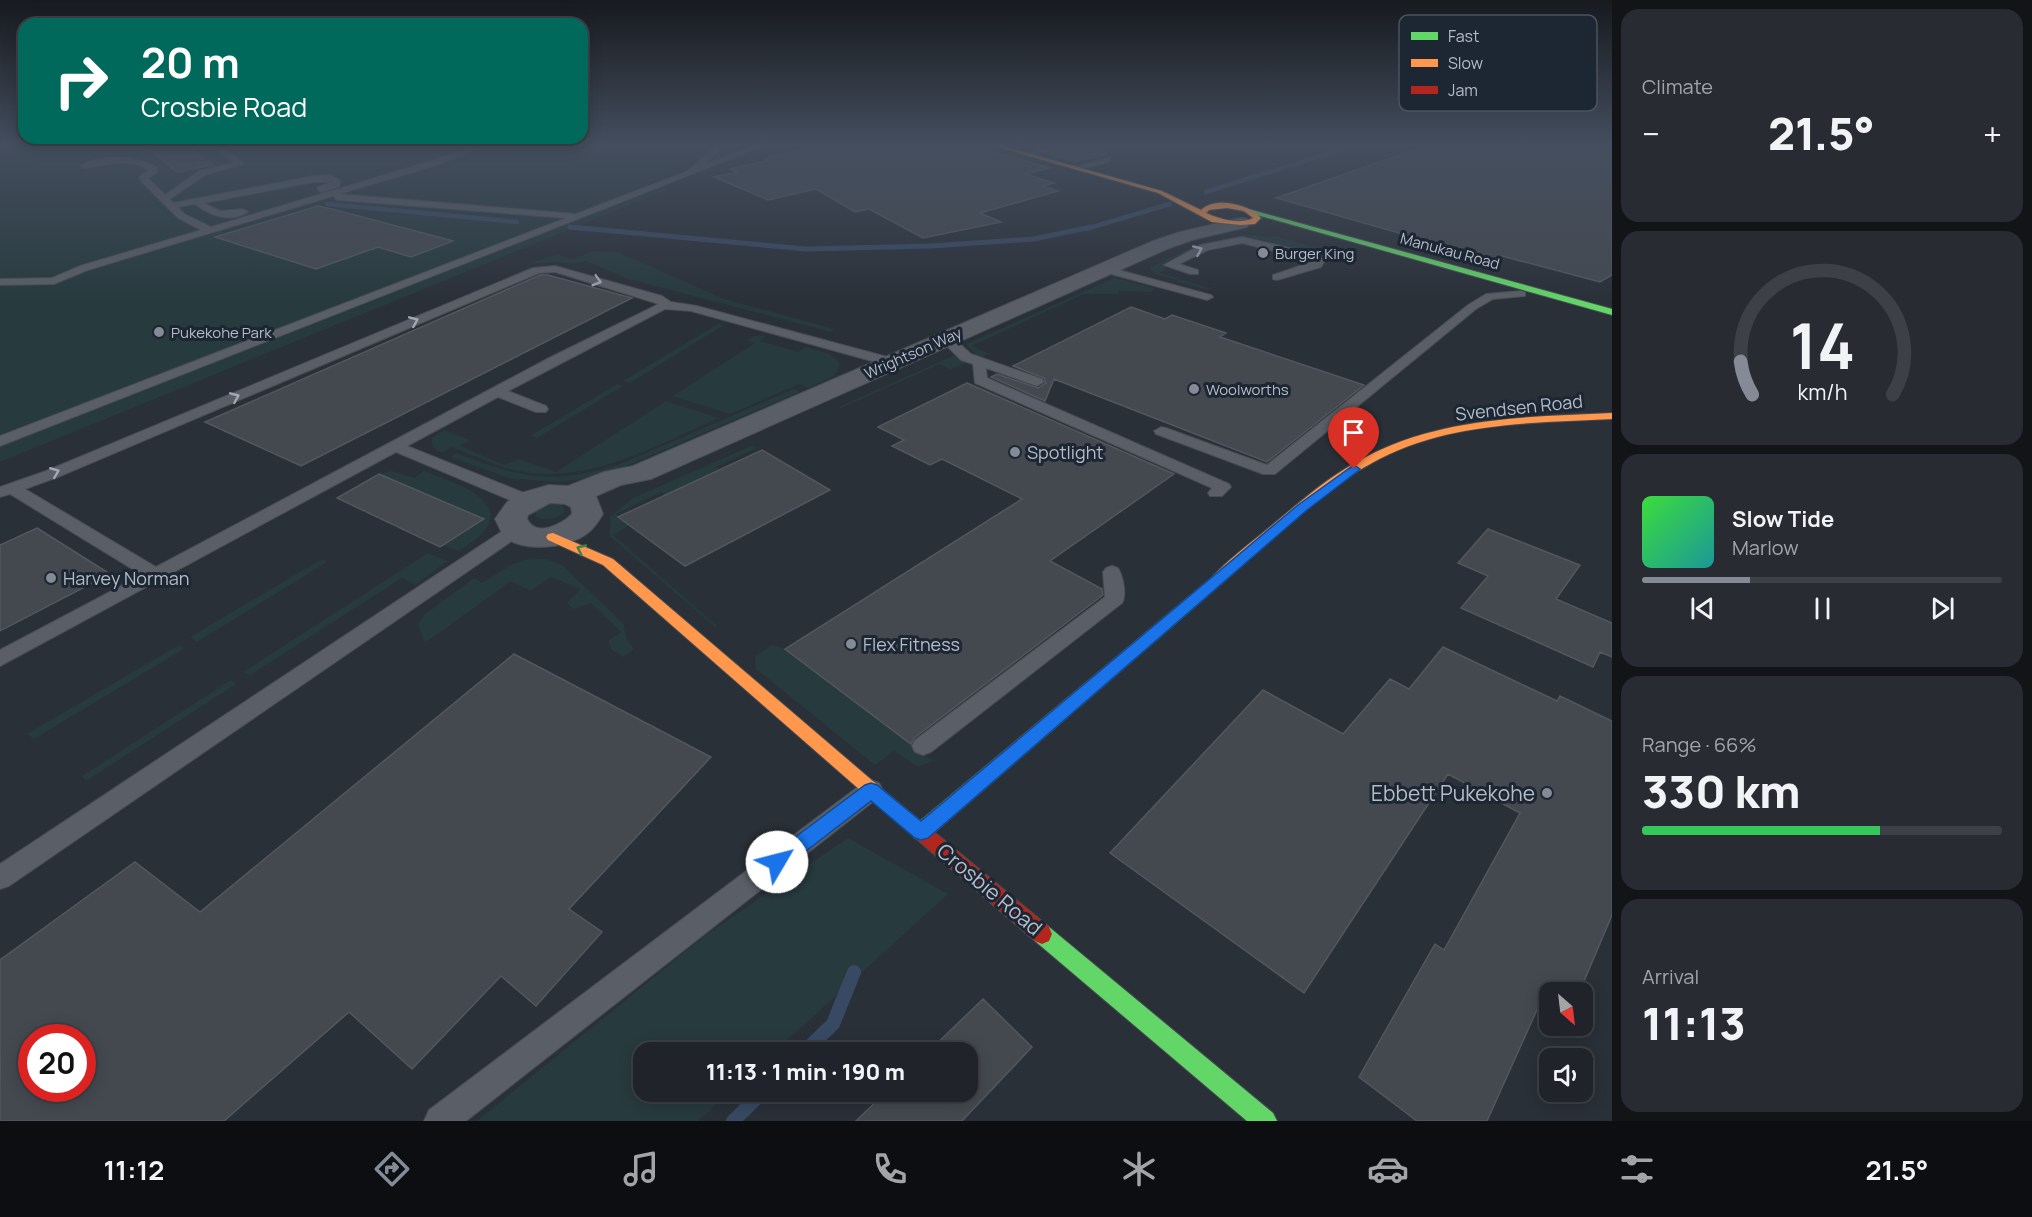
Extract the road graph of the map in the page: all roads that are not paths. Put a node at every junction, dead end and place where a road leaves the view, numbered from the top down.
1 (167, 197) edge
2 (216, 197) edge
3 (290, 197) edge
4 (322, 197) edge
5 (342, 197) edge
6 (629, 197) edge
7 (1169, 197) edge
8 (1185, 197) edge
9 (164, 199) joint
10 (196, 201) junction
11 (171, 206) junction
12 (1230, 207) junction
13 (234, 214) junction
14 (579, 217) junction
15 (1244, 218) junction
16 (251, 219) junction
17 (1204, 219) junction
18 (212, 231) junction
19 (1111, 266) junction
20 (1194, 272) dead end
21 (1444, 273) junction
22 (1277, 277) dead end
23 (0, 282) edge
24 (1521, 294) junction
25 (1207, 297) dead end
26 (668, 305) junction
27 (1612, 312) edge
28 (1612, 320) edge
29 (946, 338) junction
30 (890, 362) junction
31 (978, 362) junction
32 (1037, 382) dead end
33 (497, 392) junction
34 (542, 409) dead end
35 (1612, 416) edge
36 (1161, 431) dead end
37 (0, 441) edge
38 (396, 447) junction
39 (6, 490) edge
40 (1216, 493) dead end
41 (528, 501) junction
42 (581, 508) junction
43 (516, 530) junction
44 (553, 537) junction
45 (608, 562) junction
46 (1112, 573) dead end
47 (155, 575) junction
48 (0, 659) edge
49 (923, 746) dead end
50 (871, 790) junction
51 (921, 832) junction
52 (0, 878) edge
53 (440, 1121) edge
54 (1265, 1121) edge

1 - 9 lane
2 - 10 lane
3 - 13 lane
4 - 16 lane
5 - 14 lane
6 - 14 lane
7 - 17 main road
8 - 12 main road
9 - 11 lane
10 - 11 lane
10 - 13 lane
11 - 18 lane
12 - 15 main road
12 - 17 main road
13 - 16 lane
14 - 37 lane
15 - 17 street, Wrightson Way
15 - 21 main road, Manukau Road
15 - 27 main road, Manukau Road
16 - 18 lane
17 - 19 street, Wrightson Way
17 - 21 main road
18 - 23 lane
19 - 25 lane
19 - 29 street, Wrightson Way
20 -> 22 lane
21 - 24 main road, Manukau Road
24 - 28 main road, Manukau Road
24 - 36 lane
26 - 30 lane
26 - 33 lane
39 -> 26 lane
29 - 30 street, Wrightson Way
29 - 31 lane
30 - 42 street, Wrightson Way
31 - 32 lane
31 - 40 lane
33 - 34 lane
33 - 38 lane
35 - 51 main road, Svendsen Road
38 - 41 lane
38 - 47 lane
39 - 47 lane
41 - 42 street
41 - 43 street
42 - 44 street, Wrightson Way
42 - 45 street, Crosbie Road
43 - 44 street
43 - 52 lane
45 -> 44 main road, Crosbie Road
45 - 50 main road, Crosbie Road
46 - 49 lane
47 - 48 lane
50 - 51 main road, Crosbie Road
50 - 53 lane
51 - 54 main road, Crosbie Road

